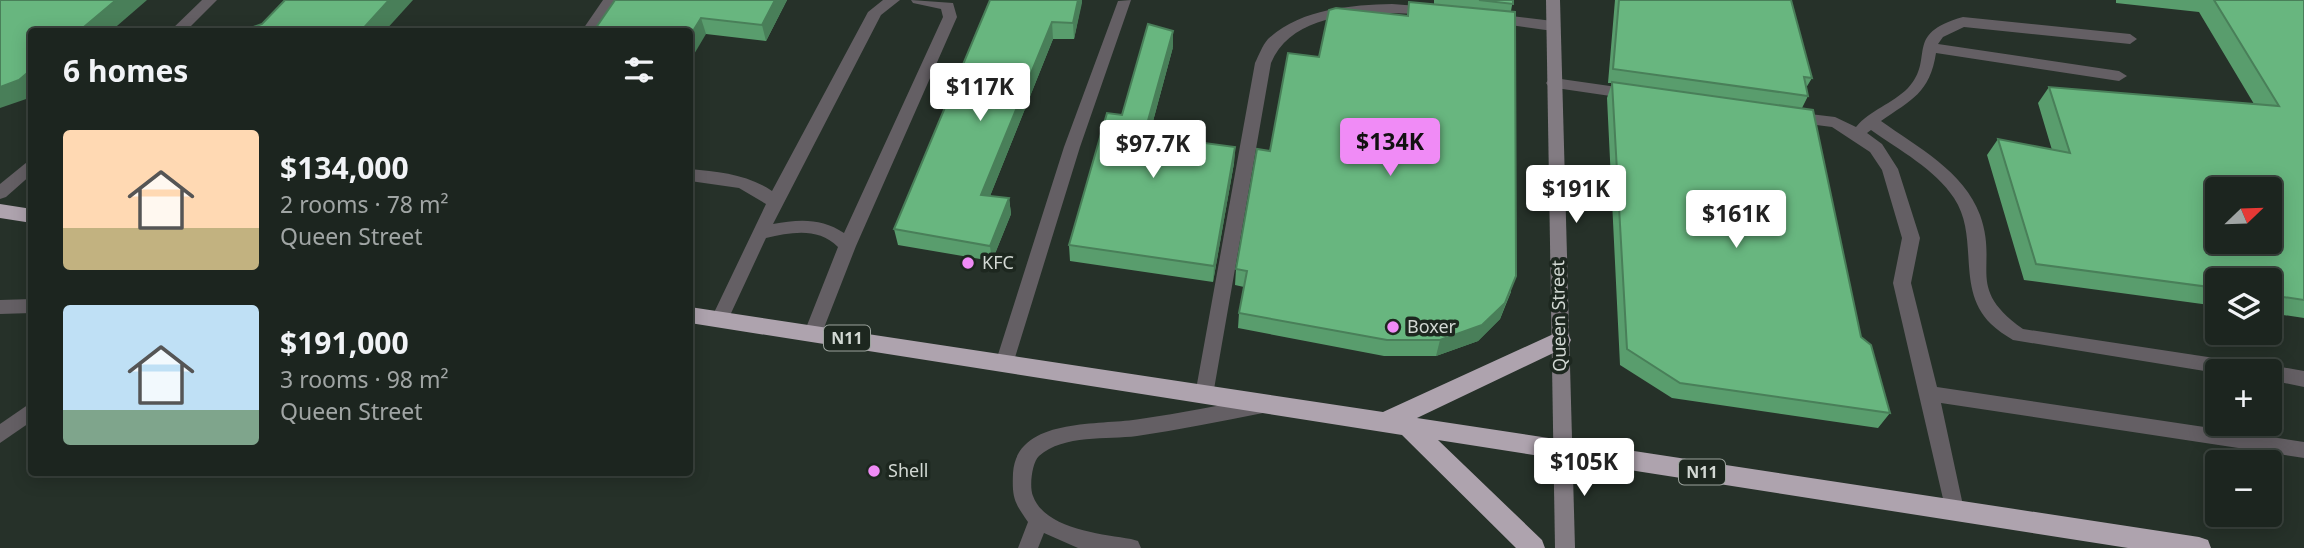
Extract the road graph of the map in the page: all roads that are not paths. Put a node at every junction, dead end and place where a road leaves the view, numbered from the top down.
1 (210, 0) edge
2 (610, 0) edge
3 (893, 0) edge
4 (918, 0) edge
5 (1553, 0) edge
6 (1125, 2) edge
7 (1447, 13) edge
8 (1474, 16) edge
9 (1553, 26) junction
10 (180, 28) edge
11 (591, 28) edge
12 (2130, 39) dead end
13 (1928, 47) junction
14 (2119, 76) dead end
15 (1554, 83) junction
16 (1648, 96) edge
17 (1781, 115) edge
18 (1864, 127) junction
19 (28, 168) edge
20 (693, 175) edge
21 (0, 193) edge
22 (775, 202) junction
23 (0, 211) edge
24 (28, 215) edge
25 (759, 234) junction
26 (847, 246) junction
27 (28, 306) edge
28 (0, 307) edge
29 (693, 315) edge
30 (720, 319) junction
31 (813, 333) junction
32 (1560, 340) junction
33 (1004, 364) junction
34 (2205, 364) edge
35 (2282, 375) edge
36 (2304, 379) edge
37 (1929, 394) junction
38 (1205, 395) junction
39 (1267, 405) junction
40 (28, 413) edge
41 (1382, 423) junction
42 (1409, 427) junction
43 (0, 435) edge
44 (1562, 450) junction
45 (2304, 450) edge
46 (1954, 510) junction
47 (1039, 521) junction
48 (1028, 548) edge
49 (1131, 548) edge
50 (1533, 548) edge
51 (1565, 548) edge
52 (2199, 548) edge

1 - 10 street
2 - 11 street
3 - 22 street
4 - 26 street
5 - 9 street, Queen Street
6 - 33 street
7 - 38 street
8 - 9 street
9 - 15 street, Queen Street
12 - 13 street
13 - 14 street
13 - 18 street
15 - 16 street
15 - 32 street, Queen Street
17 - 18 street
18 - 34 street
18 - 37 street
19 - 21 street
20 - 22 street
22 - 25 street
23 - 24 highway
25 - 26 street
25 - 30 street
26 - 31 street
27 - 28 street
29 - 30 highway, N11
30 - 31 highway, N11
31 - 33 highway, N11
32 - 41 highway
32 - 44 street, Queen Street
33 - 38 highway, N11
35 - 36 street
37 - 45 street
37 - 46 street
38 - 39 highway, N11
39 - 41 highway, N11
39 - 47 street
40 - 43 street
41 - 42 highway, N11
42 - 44 highway, N11
42 - 50 highway
44 - 46 highway, N11
44 - 51 street, Queen Street
46 - 52 highway, N11
47 - 48 street
47 - 49 street

